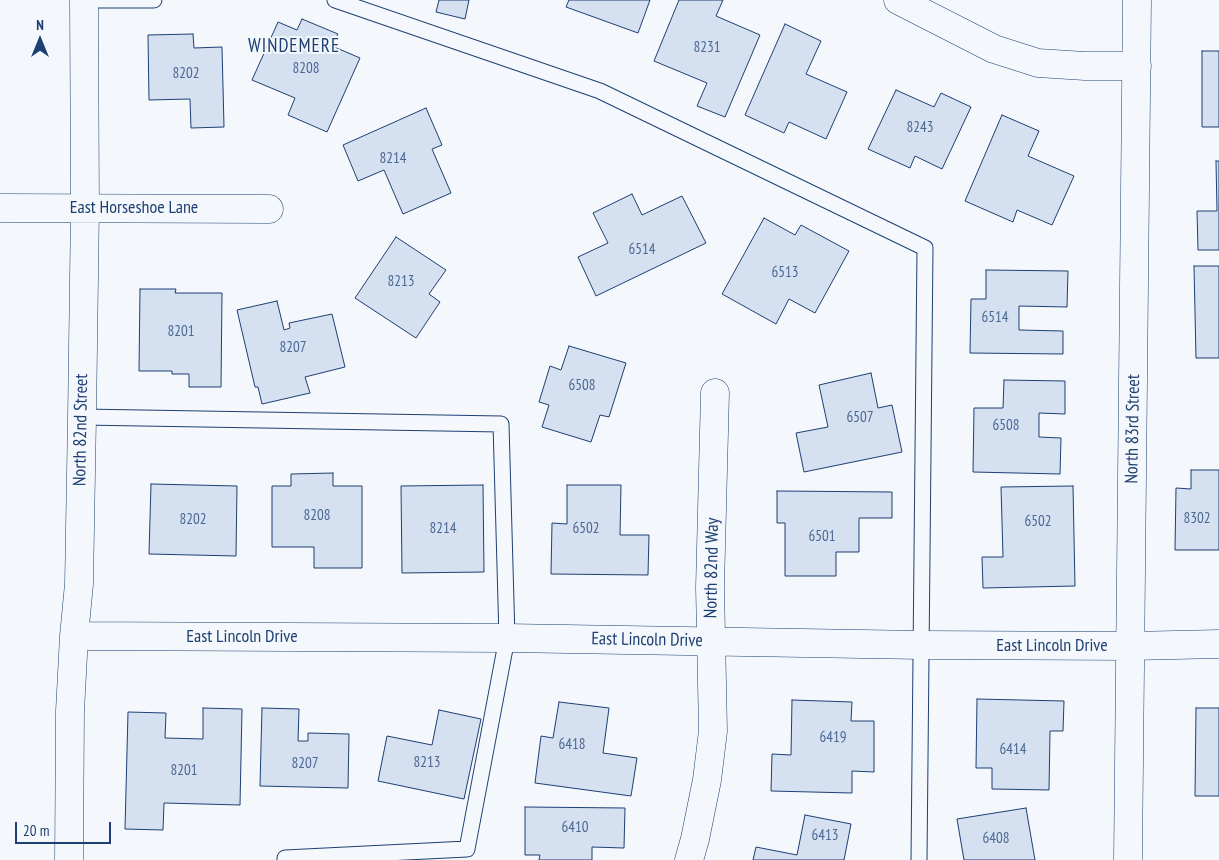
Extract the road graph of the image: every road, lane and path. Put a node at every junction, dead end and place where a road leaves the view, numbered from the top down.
1 (84, 0) edge
2 (154, 0) edge
3 (336, 0) edge
4 (1137, 0) edge
5 (909, 3) edge
6 (1136, 66) junction
7 (0, 208) edge
8 (85, 208) junction
9 (269, 209) dead end
10 (714, 393) dead end
11 (82, 417) junction
12 (74, 636) junction
13 (507, 638) junction
14 (711, 641) junction
15 (1219, 644) edge
16 (921, 645) junction
17 (1131, 646) junction
18 (1128, 858) dead end
19 (69, 860) edge
20 (285, 860) edge
21 (689, 860) edge
22 (919, 860) edge

1 - 2 lane
1 - 8 street, North 82nd Street
3 - 16 lane
4 - 6 street, North 83rd Street
5 - 6 street
6 - 17 street, North 83rd Street
7 - 8 street, East Horseshoe Lane
8 - 9 street, East Horseshoe Lane
8 - 11 street, North 82nd Street
10 - 14 street, North 82nd Way
11 - 12 street, North 82nd Street
11 - 13 lane
12 - 13 street, East Lincoln Drive
12 - 19 street, North 82nd Street
13 - 14 street, East Lincoln Drive
13 - 20 lane
14 - 16 street, East Lincoln Drive
14 - 21 street, North 82nd Way
15 - 17 street, East Lincoln Drive
16 - 17 street, East Lincoln Drive
16 - 22 lane
17 - 18 street, North 83rd Street

